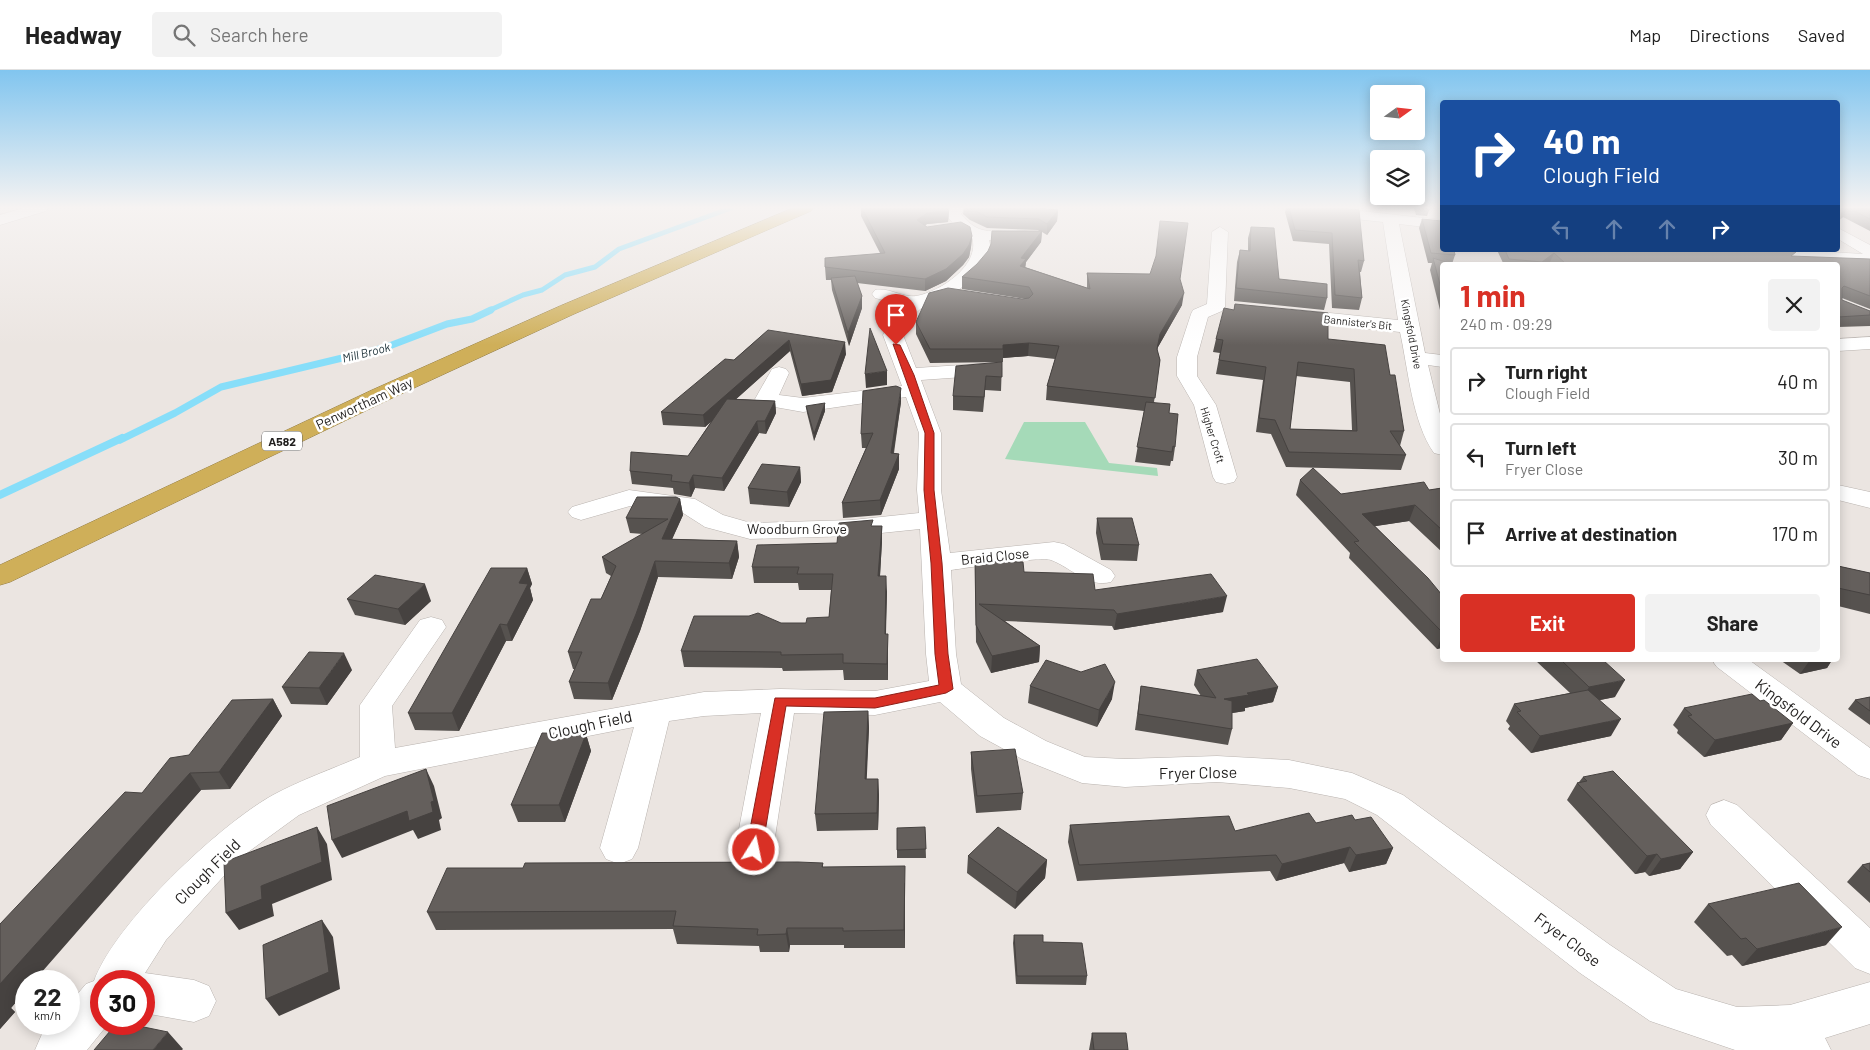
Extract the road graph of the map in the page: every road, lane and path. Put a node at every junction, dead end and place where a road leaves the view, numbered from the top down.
1 (669, 254) edge
2 (698, 254) edge
3 (975, 254) edge
4 (1222, 254) edge
5 (1396, 254) edge
6 (1724, 254) edge
7 (1780, 254) edge
8 (1870, 260) edge
9 (1743, 262) edge
10 (881, 294) dead end
11 (941, 298) junction
12 (566, 310) junction
13 (1274, 313) edge
14 (1409, 328) junction
15 (1840, 344) edge
16 (1870, 344) edge
17 (1416, 358) junction
18 (1440, 361) edge
19 (999, 369) edge
20 (779, 373) dead end
21 (911, 383) junction
22 (1440, 443) edge
23 (1225, 476) dead end
24 (1840, 493) edge
25 (1870, 500) edge
26 (581, 512) dead end
27 (931, 520) junction
28 (936, 563) junction
29 (0, 576) edge
30 (1101, 576) dead end
31 (431, 627) dead end
32 (1731, 662) edge
33 (946, 689) junction
34 (780, 701) junction
35 (655, 712) junction
36 (378, 764) junction
37 (1870, 766) edge
38 (1724, 815) dead end
39 (619, 848) dead end
40 (754, 850) dead end
41 (1870, 955) edge
42 (123, 970) edge
43 (155, 995) edge
44 (194, 1001) dead end
45 (1870, 1003) edge
46 (90, 1012) edge
47 (1799, 1039) edge
48 (58, 1050) edge

1 - 12 highway, Penwortham Way / A582
2 - 12 highway, Penwortham Way / A582
3 - 11 street
4 - 23 street, Higher Croft
5 - 14 street, Kingsfold Drive
6 - 9 street
7 - 8 street
10 - 11 street
11 - 21 street
12 - 29 highway, Penwortham Way / A582
13 - 14 street, Bannister's Bit
14 - 17 street, Kingsfold Drive
15 - 16 street
17 - 18 street
17 - 22 street, Kingsfold Drive
19 - 21 street
20 - 21 street
21 - 27 street
24 - 25 street
26 - 27 street, Woodburn Grove
27 - 28 street
28 - 30 street, Braid Close
28 - 33 street
31 - 36 street
32 - 37 street, Kingsfold Drive
33 - 34 street, Clough Field
33 - 47 street, Fryer Close
34 - 35 street, Clough Field
34 - 40 street
35 - 36 street, Clough Field
35 - 39 street, Clough Field
36 - 42 street, Clough Field
38 - 41 street
43 - 44 street
45 - 47 street, Fryer Close
46 - 48 street

